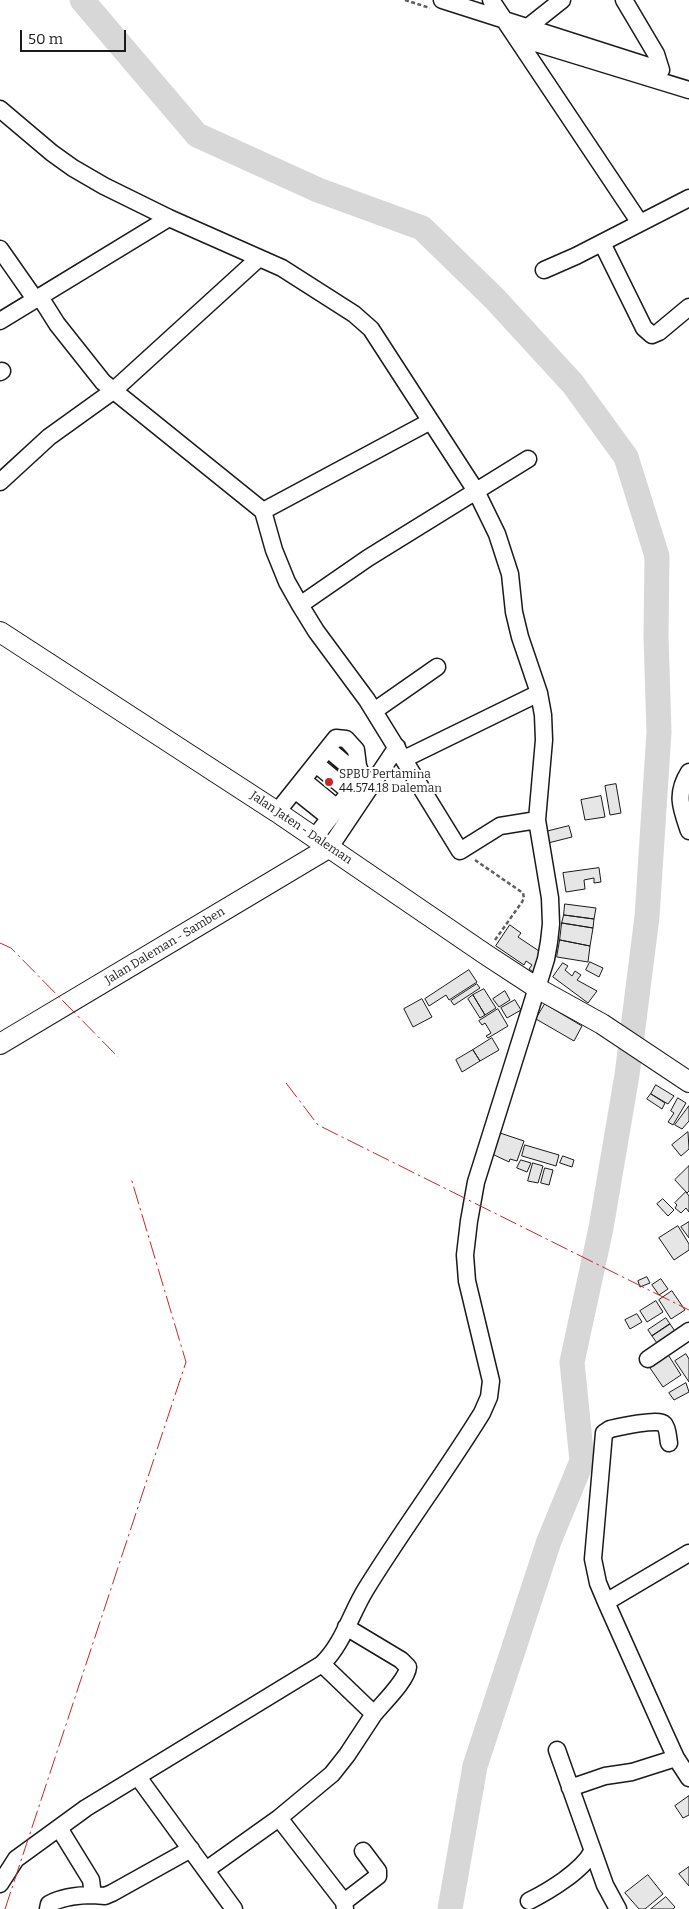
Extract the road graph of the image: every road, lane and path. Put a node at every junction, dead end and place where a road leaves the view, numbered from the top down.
1 (442, 0) edge
2 (491, 0) edge
3 (562, 0) edge
4 (624, 0) edge
5 (514, 28) junction
6 (689, 90) edge
7 (0, 109) edge
8 (689, 198) edge
9 (169, 218) junction
10 (640, 223) junction
11 (602, 243) junction
12 (0, 249) edge
13 (259, 258) junction
14 (544, 270) dead end
15 (37, 298) junction
16 (689, 307) edge
17 (0, 322) edge
18 (114, 391) junction
19 (425, 424) junction
20 (528, 459) dead end
21 (0, 482) edge
22 (472, 493) junction
23 (263, 511) junction
24 (300, 605) junction
25 (0, 632) edge
26 (437, 667) dead end
27 (536, 694) junction
28 (374, 711) junction
29 (401, 753) junction
30 (316, 764) junction
31 (689, 772) edge
32 (299, 785) junction
33 (350, 792) junction
34 (278, 812) junction
35 (334, 813) junction
36 (537, 820) junction
37 (689, 831) edge
38 (322, 842) junction
39 (460, 851) junction
40 (485, 954) junction
41 (537, 988) junction
42 (0, 1044) edge
43 (689, 1082) edge
44 (689, 1331) edge
45 (648, 1359) dead end
46 (669, 1444) dead end
47 (689, 1553) edge
48 (606, 1602) junction
49 (346, 1627) junction
50 (322, 1664) junction
51 (374, 1714) junction
52 (557, 1750) dead end
53 (676, 1758) junction
54 (138, 1777) junction
55 (689, 1778) edge
56 (570, 1788) junction
57 (279, 1818) junction
58 (59, 1828) junction
59 (191, 1849) junction
60 (363, 1851) dead end
61 (592, 1852) junction
62 (206, 1870) junction
63 (0, 1884) edge
64 (93, 1895) junction
65 (529, 1901) dead end
66 (344, 1905) edge
67 (48, 1909) edge
68 (234, 1909) edge
69 (618, 1909) edge

1 - 5 street
2 - 5 street
3 - 5 street
4 - 5 street
5 - 6 street
5 - 10 street
7 - 9 street
8 - 10 street
9 - 13 street
9 - 15 street
10 - 11 street
11 - 14 street
11 - 16 street
12 - 15 street
13 - 18 street
13 - 19 street
15 - 17 street
15 - 18 street
18 - 21 street
18 - 23 street
19 - 22 street
19 - 23 street
20 - 22 street
22 - 24 street
22 - 27 street
23 - 24 street
24 - 28 street
25 - 34 main road, Jalan Jaten - Daleman
26 - 28 street
27 - 29 street
27 - 36 street
28 - 29 street
29 - 38 street
29 - 39 street
30 - 32 street
30 - 33 street
30 - 33 street
31 - 37 street
32 - 34 street
32 - 35 street
33 - 35 street
34 - 38 main road, Jalan Jaten - Daleman
35 - 38 street
36 - 39 street
36 - 41 street
38 - 40 main road, Jalan Jaten - Daleman
38 - 42 main road, Jalan Daleman - Samben
39 - 40 path
40 - 41 main road, Jalan Jaten - Daleman
41 - 43 main road, Jalan Jaten - Daleman
41 - 49 street
44 - 45 street
46 - 48 street
47 - 48 street
48 - 53 street
49 - 50 street
49 - 51 street
50 - 51 street
50 - 54 street
51 - 57 street
52 - 56 street
53 - 55 street
53 - 56 street
54 - 58 street
54 - 59 street
56 - 61 street
57 - 62 street
57 - 66 street
58 - 63 street
58 - 64 street
59 - 62 street
59 - 64 street
60 - 66 street
61 - 65 street
61 - 69 street
62 - 68 street
64 - 67 street

